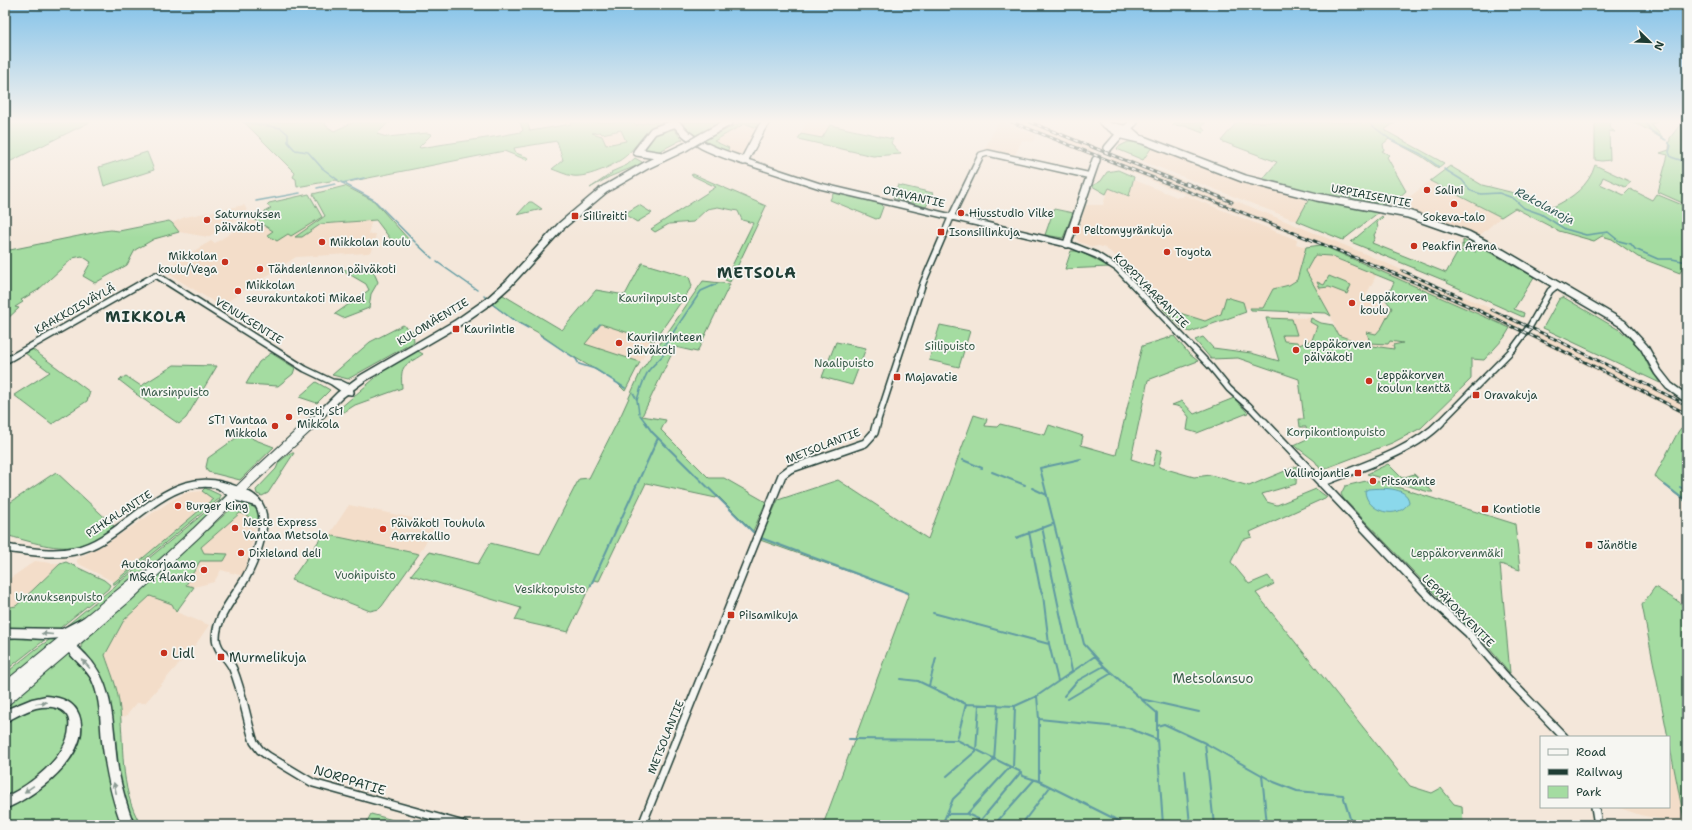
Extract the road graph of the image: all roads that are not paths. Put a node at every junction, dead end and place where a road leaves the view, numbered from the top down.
1 (1096, 160) tunnel mouth
2 (649, 161) edge
3 (656, 161) edge
4 (658, 161) edge
5 (744, 161) edge
6 (978, 161) edge
7 (1016, 161) edge
8 (1195, 161) edge
9 (647, 165) junction
10 (1091, 176) junction
11 (624, 178) junction
12 (952, 216) junction
13 (1066, 244) junction
14 (156, 275) joint
15 (1556, 286) junction
16 (5, 361) edge
17 (348, 390) junction
18 (1687, 399) edge
19 (1321, 483) junction
20 (239, 494) junction
21 (185, 542) junction
22 (5, 548) edge
23 (87, 621) junction
24 (5, 633) edge
25 (70, 647) junction
26 (51, 651) junction
27 (5, 688) edge
28 (5, 702) edge
29 (5, 716) edge
30 (1563, 736) edge
31 (5, 802) edge
32 (1595, 808) edge
33 (128, 825) edge
34 (464, 825) edge
35 (642, 825) edge
36 (1598, 825) edge

1 - 10 main road
2 - 9 main road
3 - 9 main road, KULOMÄENTIE
4 - 11 main road, KULOMÄENTIE
5 - 12 street, OTAVANTIE
6 - 12 street, METSOLANTIE
7 - 10 street, METSOLANTIE
8 - 15 main road, URPIAISENTIE
9 - 11 main road, KULOMÄENTIE
10 - 13 main road
11 - 17 main road, KULOMÄENTIE
12 - 13 street, OTAVANTIE
12 - 35 street, METSOLANTIE
13 - 19 street, KORPIVAARANTIE
14 - 16 street, KAAKKOISVÄYLÄ
14 - 17 street, VENUKSENTIE
15 - 18 main road, URPIAISENTIE
15 - 19 street
17 - 20 main road, KULOMÄENTIE
19 - 30 street, LEPPÄKORVENTIE
20 - 21 main road, KULOMÄENTIE
20 - 22 street, PIHKALANTIE
20 - 34 street, NORPPATIE
21 - 23 main road, KULOMÄENTIE
21 - 25 main road, KULOMÄENTIE
23 -> 24 highway
23 - 26 main road, KULOMÄENTIE
25 - 26 highway
25 - 28 main road, KULOMÄENTIE
33 -> 25 highway
26 - 27 main road, KULOMÄENTIE
29 -> 31 highway
32 - 36 street

